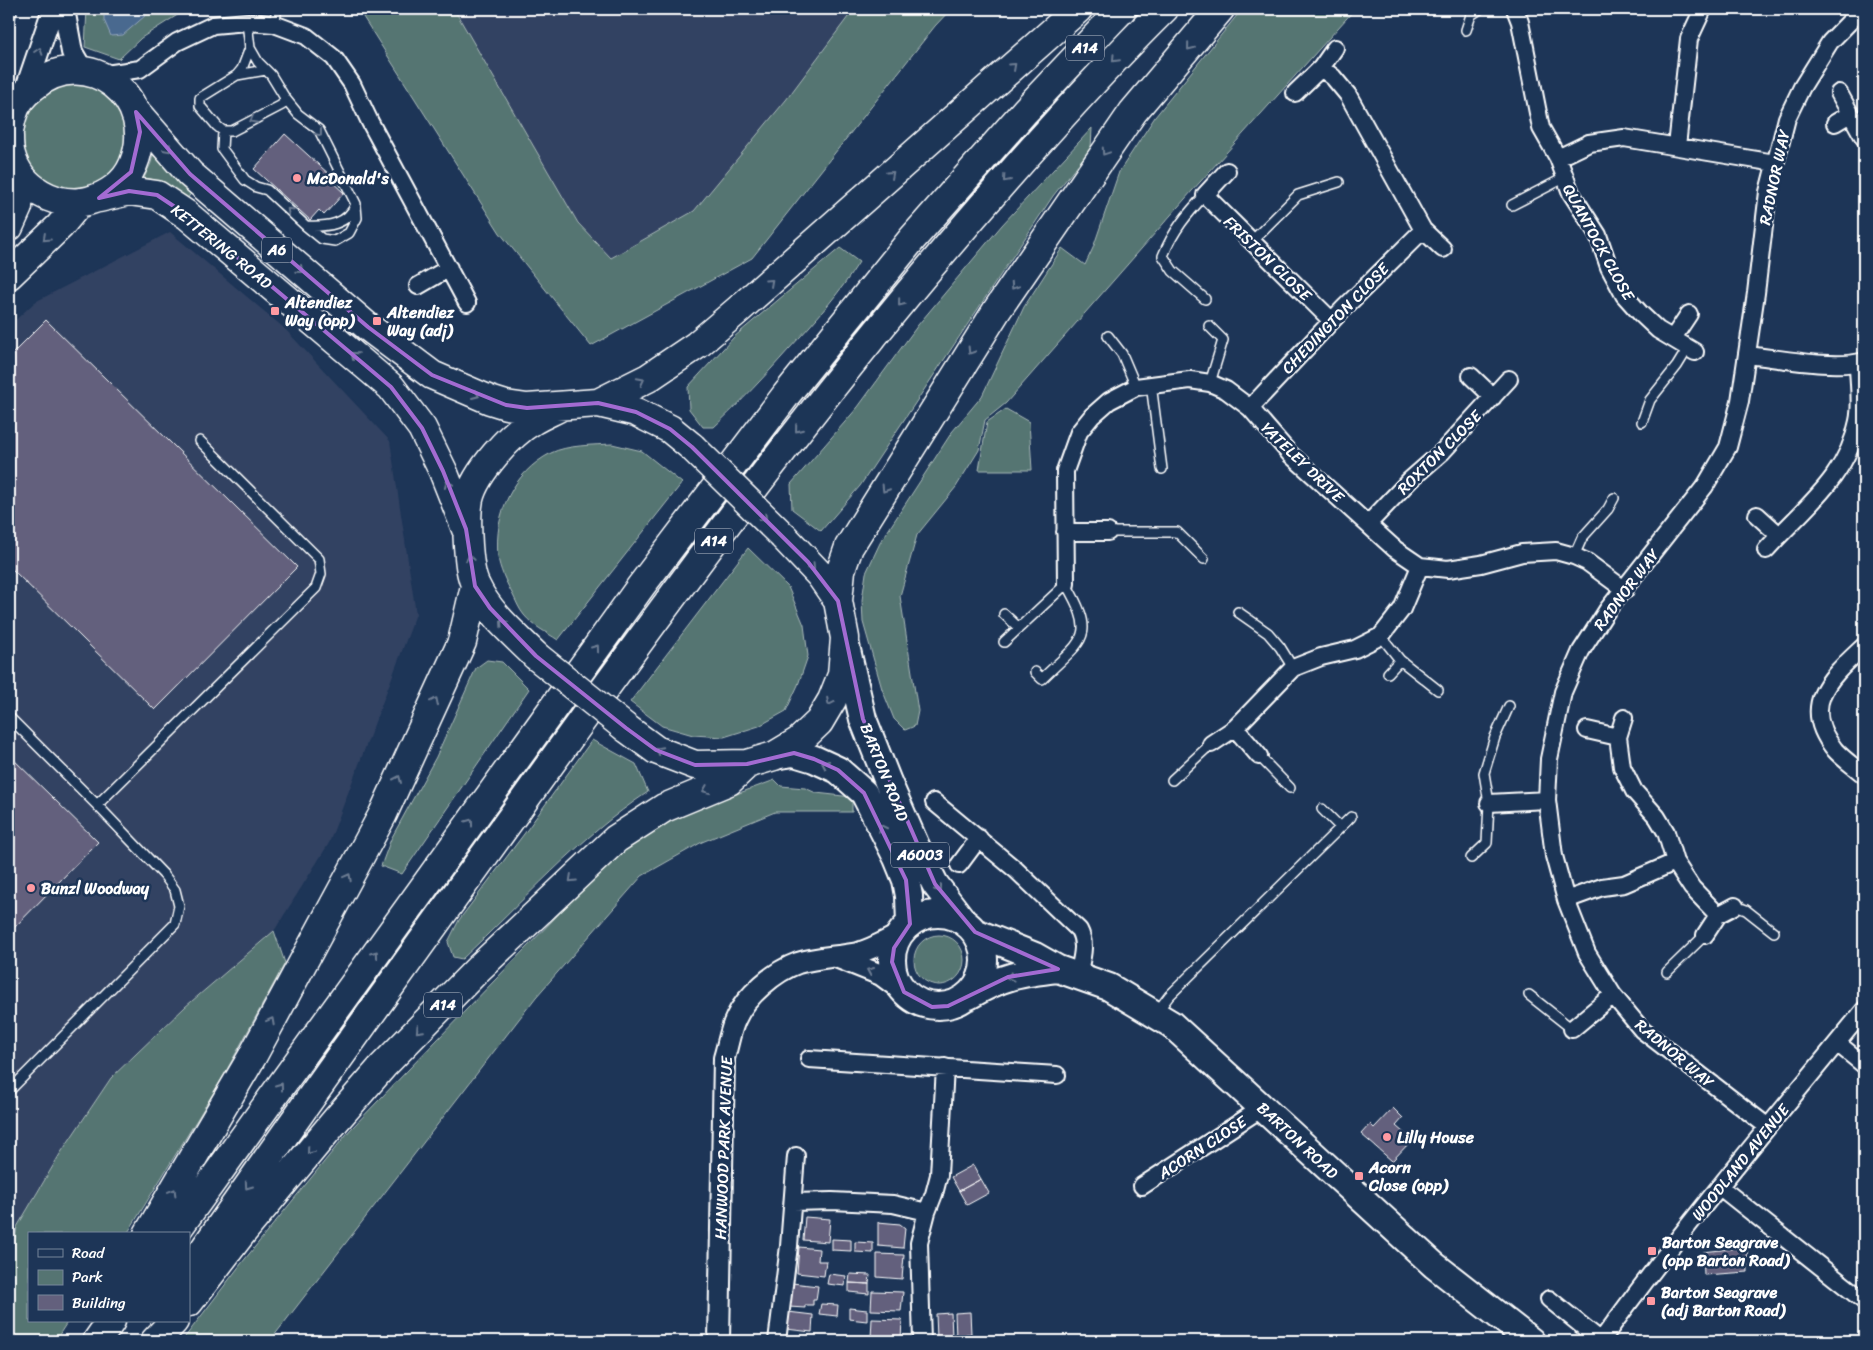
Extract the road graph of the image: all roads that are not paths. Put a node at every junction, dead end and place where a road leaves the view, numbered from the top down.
1 (54, 9) edge
2 (64, 9) edge
3 (1078, 9) edge
4 (1122, 9) edge
5 (1164, 9) edge
6 (1220, 9) edge
7 (1480, 9) edge
8 (1515, 9) edge
9 (1703, 9) edge
10 (1862, 9) edge
11 (276, 16) edge
12 (247, 22) junction
13 (1466, 30) dead end
14 (250, 48) junction
15 (1335, 48) dead end
16 (1321, 68) junction
17 (140, 69) junction
18 (266, 70) junction
19 (91, 73) junction
20 (237, 75) junction
21 (1295, 93) dead end
22 (1839, 93) dead end
23 (24, 94) junction
24 (285, 98) junction
25 (132, 107) junction
26 (1850, 114) junction
27 (1835, 123) dead end
28 (223, 131) junction
29 (9, 132) edge
30 (9, 136) edge
31 (1864, 138) edge
32 (1677, 146) junction
33 (1558, 158) junction
34 (1775, 163) junction
35 (1227, 171) dead end
36 (20, 175) junction
37 (1564, 178) junction
38 (1339, 182) dead end
39 (1205, 195) junction
40 (90, 200) junction
41 (356, 204) junction
42 (1512, 205) dead end
43 (306, 226) junction
44 (9, 227) edge
45 (1423, 230) junction
46 (1251, 242) junction
47 (1443, 249) dead end
48 (449, 268) junction
49 (9, 275) edge
50 (418, 286) dead end
51 (1205, 299) dead end
52 (467, 303) dead end
53 (1689, 314) dead end
54 (1332, 321) junction
55 (1209, 326) dead end
56 (1108, 336) dead end
57 (1673, 338) junction
58 (1691, 350) joint
59 (1747, 355) junction
60 (1861, 362) edge
61 (1471, 376) dead end
62 (1509, 379) dead end
63 (1210, 383) junction
64 (1143, 385) junction
65 (1492, 397) junction
66 (598, 403) junction
67 (567, 404) junction
68 (1250, 408) junction
69 (1642, 422) dead end
70 (200, 441) dead end
71 (1162, 469) dead end
72 (1614, 498) dead end
73 (1758, 514) dead end
74 (1368, 524) junction
75 (466, 530) junction
76 (1065, 532) junction
77 (1108, 532) joint
78 (1779, 536) junction
79 (1766, 550) dead end
80 (1574, 556) junction
81 (1204, 559) dead end
82 (1420, 566) junction
83 (1066, 584) junction
84 (475, 586) junction
85 (1625, 590) junction
86 (838, 601) junction
87 (1238, 612) dead end
88 (1004, 614) dead end
89 (1019, 628) junction
90 (1381, 636) junction
91 (845, 638) junction
92 (1004, 642) dead end
93 (1864, 646) edge
94 (1400, 660) junction
95 (1293, 668) junction
96 (1035, 672) dead end
97 (1388, 673) dead end
98 (1438, 690) dead end
99 (1509, 706) dead end
100 (9, 717) edge
101 (1624, 718) dead end
102 (1235, 728) junction
103 (1587, 730) dead end
104 (1618, 737) junction
105 (1212, 744) joint
106 (774, 756) junction
107 (1259, 756) joint
108 (746, 764) junction
109 (1864, 775) edge
110 (1172, 780) dead end
111 (1290, 788) dead end
112 (1547, 800) junction
113 (934, 802) dead end
114 (1489, 803) junction
115 (97, 805) junction
116 (1322, 809) dead end
117 (1350, 817) dead end
118 (1340, 827) junction
119 (979, 838) junction
120 (1471, 858) dead end
121 (1675, 862) junction
122 (959, 865) dead end
123 (1566, 900) junction
124 (1735, 906) joint
125 (1718, 915) junction
126 (970, 927) junction
127 (905, 929) junction
128 (1774, 932) dead end
129 (1705, 935) joint
130 (834, 956) junction
131 (1068, 972) junction
132 (1667, 972) dead end
133 (904, 992) junction
134 (1529, 995) dead end
135 (1613, 995) junction
136 (963, 1000) junction
137 (1864, 1010) edge
138 (1156, 1014) junction
139 (1572, 1029) joint
140 (1837, 1043) junction
141 (809, 1059) dead end
142 (1864, 1065) edge
143 (945, 1067) junction
144 (1057, 1075) dead end
145 (9, 1091) edge
146 (1262, 1108) junction
147 (1768, 1127) junction
148 (796, 1156) dead end
149 (1142, 1186) dead end
150 (1720, 1186) junction
151 (793, 1202) junction
152 (927, 1212) junction
153 (149, 1232) edge
154 (175, 1232) edge
155 (190, 1270) edge
156 (1549, 1300) dead end
157 (190, 1301) edge
158 (1864, 1301) edge
159 (103, 1322) edge
160 (110, 1322) edge
161 (152, 1322) edge
162 (173, 1322) edge
163 (96, 1341) edge
164 (139, 1341) edge
165 (155, 1341) edge
166 (719, 1341) edge
167 (777, 1341) edge
168 (922, 1341) edge
169 (1531, 1341) edge
170 (1601, 1341) edge

23 -> 1 street
2 - 19 street
66 -> 3 highway
154 -> 4 highway, A14
5 -> 155 highway, A14
6 -> 86 highway
7 - 13 lane
8 - 33 street, QUANTOCK CLOSE
9 - 32 street
10 - 34 street, RADNOR WAY
11 - 12 street
11 - 48 street
12 - 14 lane
12 - 17 street
14 - 18 lane
14 - 20 lane
15 - 16 street
16 - 21 street
16 - 45 street
17 - 19 street
17 - 25 street
18 - 20 lane
18 - 24 lane
19 - 23 highway
19 - 25 highway, KETTERING ROAD
20 - 28 lane
22 - 26 street
23 - 29 highway
24 -> 28 lane
24 -> 41 lane
25 - 40 highway
25 -> 67 highway, KETTERING ROAD / A6
26 - 27 street
26 - 31 street
43 -> 28 lane
30 - 36 highway
32 - 33 street
32 - 34 street
33 - 37 street, QUANTOCK CLOSE
34 - 59 street, RADNOR WAY
35 - 39 street
36 - 40 highway, KETTERING ROAD
36 - 44 highway
37 - 42 lane
37 - 57 street, QUANTOCK CLOSE
38 - 46 lane
39 - 46 street, FRISTON CLOSE
39 - 51 lane
40 -> 49 highway
75 -> 40 highway, KETTERING ROAD / A6
41 - 43 lane
41 - 43 lane
45 - 47 street
45 - 54 street, CHEDINGTON CLOSE
46 - 54 street, FRISTON CLOSE
48 - 50 street
48 - 52 street
53 - 57 street
54 - 68 street, CHEDINGTON CLOSE
55 - 63 lane
56 - 64 lane
57 - 58 street, QUANTOCK CLOSE
58 - 69 lane
59 - 60 street
59 - 85 street, RADNOR WAY
60 - 78 street
61 - 65 street
62 - 65 street, ROXTON CLOSE
63 - 64 street, YATELEY DRIVE
63 - 68 street, YATELEY DRIVE
64 - 71 lane
64 - 76 street, YATELEY DRIVE
65 - 74 street, ROXTON CLOSE
66 - 67 highway, KETTERING ROAD
66 -> 86 highway, bridge
67 - 75 highway
68 - 74 street, YATELEY DRIVE
70 - 115 lane
72 - 80 lane
73 - 78 street
74 - 82 street, YATELEY DRIVE
84 -> 75 highway
76 - 77 street
76 - 83 street, YATELEY DRIVE
77 - 81 lane
78 - 79 street
80 - 82 street, YATELEY DRIVE
80 - 85 street, YATELEY DRIVE
82 - 90 street
83 - 89 lane
83 - 96 lane
108 -> 84 highway, bridge
153 -> 84 highway
85 - 112 street, RADNOR WAY
86 - 91 highway
87 - 95 lane
88 - 89 lane
89 - 92 lane
90 - 94 lane
90 - 95 street
91 -> 106 highway
91 -> 126 main road, BARTON ROAD / A6003
93 - 109 street
94 - 97 lane
94 - 98 lane
95 - 102 street
99 - 114 lane
100 - 115 lane
101 - 104 street
102 - 105 street
102 - 107 street
103 - 104 street
104 - 121 street
105 - 110 lane
106 - 108 highway
127 -> 106 main road, BARTON ROAD / A6003
107 - 111 lane
108 -> 157 highway, A14
112 - 114 street
112 - 123 street, RADNOR WAY
113 - 119 street
114 - 120 lane
115 - 145 lane
116 - 118 lane
117 - 118 lane
118 - 138 lane
119 - 122 street
119 - 131 street
121 - 123 street
121 - 125 street
123 - 135 street, RADNOR WAY
124 - 125 street
124 - 128 lane
125 - 129 street
126 - 127 main road
126 - 131 main road, BARTON ROAD
126 - 136 main road
127 - 130 street, HANWOOD PARK AVENUE
127 - 133 main road
129 - 132 lane
133 -> 130 street
130 - 166 street, HANWOOD PARK AVENUE
131 -> 136 main road, BARTON ROAD
131 - 138 main road, BARTON ROAD
133 - 136 main road
134 - 139 lane
135 - 139 street
135 - 147 street, RADNOR WAY
137 - 140 street, WOODLAND AVENUE
138 - 146 main road, BARTON ROAD
140 - 142 street
140 - 147 street, WOODLAND AVENUE
141 - 143 street
143 - 144 street
143 - 152 street
146 - 149 street, ACORN CLOSE
146 - 169 main road, BARTON ROAD
147 - 150 street, WOODLAND AVENUE
148 - 151 street
150 - 158 street
150 - 170 street, WOODLAND AVENUE
151 - 152 street
151 - 167 street
152 - 168 street
156 - 170 street, WOODLAND AVENUE
159 - 163 highway
160 - 163 highway
161 - 164 highway
162 - 165 highway

